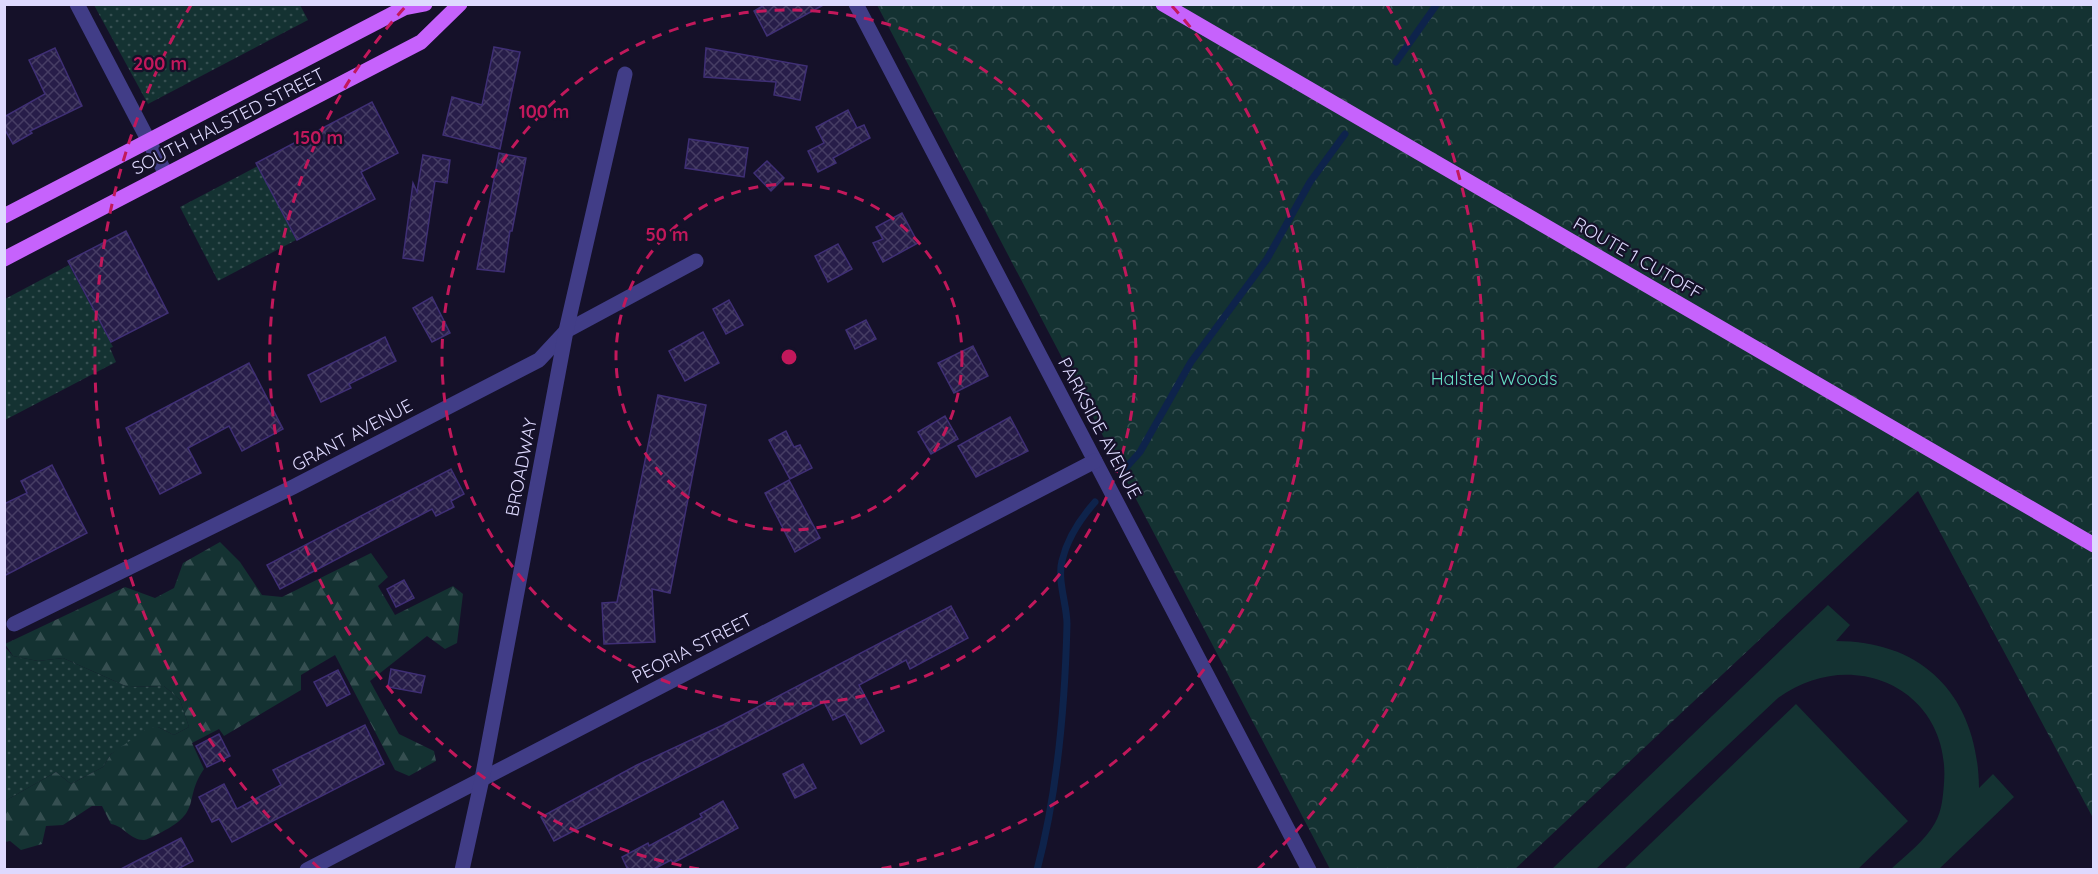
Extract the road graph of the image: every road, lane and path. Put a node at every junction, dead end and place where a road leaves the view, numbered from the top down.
1 (77, 4) edge
2 (425, 4) edge
3 (460, 4) edge
4 (856, 4) edge
5 (1163, 4) edge
6 (625, 74) dead end
7 (148, 141) junction
8 (166, 174) junction
9 (4, 216) edge
10 (4, 259) edge
11 (696, 261) dead end
12 (566, 331) junction
13 (1095, 461) junction
14 (2094, 544) edge
15 (14, 624) dead end
16 (482, 779) junction
17 (307, 870) edge
18 (462, 870) edge
19 (1310, 870) edge

1 - 7 street
2 - 7 main road, SOUTH HALSTED STREET
3 - 8 main road, SOUTH HALSTED STREET
4 - 13 street, PARKSIDE AVENUE
5 - 14 main road, ROUTE 1 CUTOFF
6 - 12 street, BROADWAY
7 - 8 street
7 - 9 main road, SOUTH HALSTED STREET
8 - 10 main road, SOUTH HALSTED STREET
11 - 12 street, GRANT AVENUE
12 - 15 street, GRANT AVENUE
12 - 16 street, BROADWAY
13 - 16 street, PEORIA STREET
13 - 19 street, PARKSIDE AVENUE
16 - 17 street, PEORIA STREET
16 - 18 street, BROADWAY

